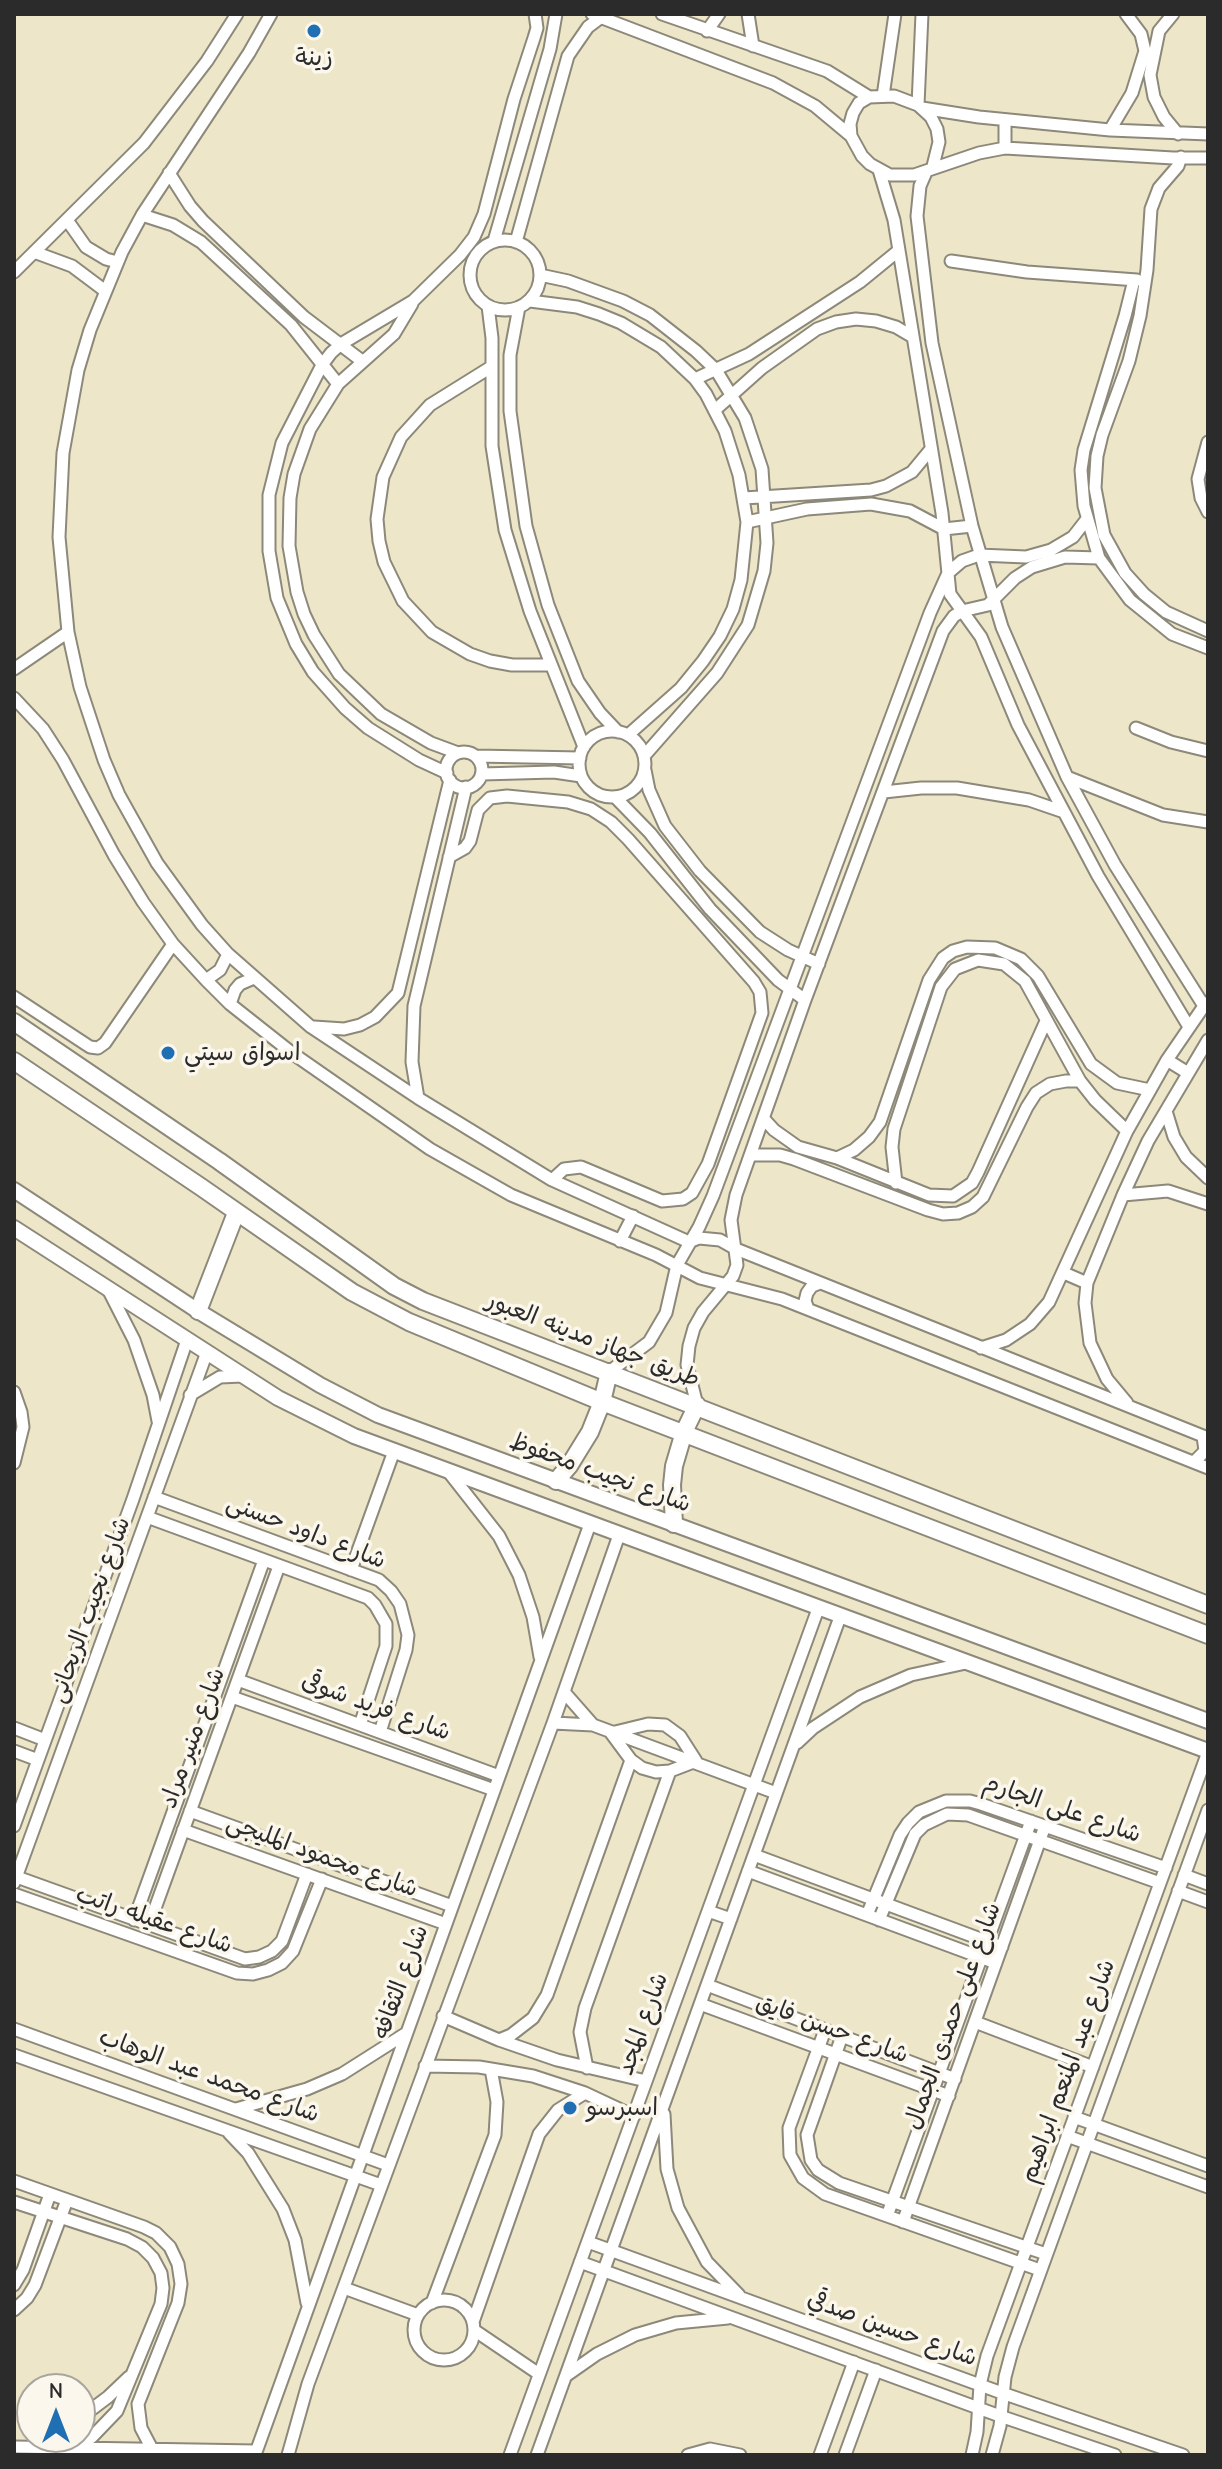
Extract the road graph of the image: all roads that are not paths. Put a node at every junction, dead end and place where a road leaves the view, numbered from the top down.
1 (237, 14) edge
2 (271, 14) edge
3 (535, 14) edge
4 (556, 14) edge
5 (662, 14) edge
6 (719, 14) edge
7 (748, 14) edge
8 (895, 14) edge
9 (922, 14) edge
10 (1126, 14) edge
11 (1169, 15) edge
12 (596, 16) edge
13 (707, 31) junction
14 (753, 46) junction
15 (883, 96) junction
16 (869, 97) junction
17 (920, 106) junction
18 (1005, 120) junction
19 (1110, 130) junction
20 (1207, 133) edge
21 (1178, 134) junction
22 (851, 136) junction
23 (1005, 148) junction
24 (1181, 157) junction
25 (1208, 158) edge
26 (929, 169) junction
27 (879, 170) junction
28 (169, 173) junction
29 (142, 215) junction
30 (67, 220) junction
31 (494, 241) junction
32 (516, 242) junction
33 (898, 251) junction
34 (34, 252) junction
35 (951, 261) dead end
36 (117, 262) junction
37 (14, 272) edge
38 (540, 275) junction
39 (1140, 280) junction
40 (104, 290) junction
41 (413, 301) junction
42 (524, 304) junction
43 (488, 306) junction
44 (913, 337) junction
45 (341, 344) junction
46 (362, 361) junction
47 (322, 365) junction
48 (491, 367) junction
49 (716, 370) junction
50 (695, 379) junction
51 (466, 382) junction
52 (338, 384) junction
53 (731, 393) junction
54 (490, 406) junction
55 (715, 410) junction
56 (510, 411) junction
57 (1208, 442) edge
58 (931, 449) junction
59 (766, 497) junction
60 (744, 498) junction
61 (1208, 512) edge
62 (767, 517) junction
63 (1087, 519) junction
64 (747, 522) junction
65 (526, 526) junction
66 (972, 526) junction
67 (944, 529) junction
68 (505, 530) junction
69 (979, 555) junction
70 (1099, 558) junction
71 (948, 573) junction
72 (995, 599) junction
73 (962, 611) junction
74 (1002, 627) junction
75 (1208, 631) edge
76 (68, 632) junction
77 (981, 637) junction
78 (1208, 648) edge
79 (551, 665) junction
80 (14, 669) edge
81 (14, 698) edge
82 (1136, 728) dead end
83 (623, 734) junction
84 (1208, 751) edge
85 (582, 752) junction
86 (458, 753) junction
87 (476, 756) junction
88 (644, 756) junction
89 (645, 770) junction
90 (482, 774) junction
91 (581, 776) junction
92 (448, 777) junction
93 (1067, 777) junction
94 (466, 787) junction
95 (884, 792) junction
96 (615, 797) junction
97 (1064, 812) junction
98 (1208, 822) edge
99 (449, 857) junction
100 (173, 944) junction
101 (228, 954) junction
102 (802, 957) junction
103 (819, 964) junction
104 (254, 978) junction
105 (206, 980) junction
106 (789, 989) junction
107 (14, 997) edge
108 (805, 1000) junction
109 (1206, 1003) edge
110 (230, 1004) junction
111 (1046, 1021) junction
112 (14, 1022) edge
113 (311, 1027) junction
114 (1189, 1027) junction
115 (1208, 1040) edge
116 (1167, 1060) junction
117 (14, 1061) edge
118 (1188, 1073) junction
119 (1080, 1081) junction
120 (1150, 1090) junction
121 (418, 1098) junction
122 (1166, 1111) junction
123 (764, 1119) junction
124 (1127, 1131) junction
125 (751, 1155) junction
126 (837, 1158) junction
127 (219, 1161) junction
128 (1208, 1178) edge
129 (552, 1180) junction
130 (896, 1183) junction
131 (201, 1187) junction
132 (14, 1190) edge
133 (1123, 1195) junction
134 (1208, 1204) edge
135 (236, 1213) junction
136 (633, 1216) junction
137 (14, 1228) edge
138 (620, 1241) junction
139 (689, 1242) junction
140 (736, 1249) junction
141 (677, 1265) junction
142 (1064, 1273) junction
143 (820, 1283) junction
144 (1087, 1283) junction
145 (726, 1285) junction
146 (107, 1288) junction
147 (808, 1309) junction
148 (198, 1311) junction
149 (187, 1340) junction
150 (981, 1348) junction
151 (207, 1352) junction
152 (609, 1372) junction
153 (242, 1376) junction
154 (14, 1392) edge
155 (190, 1395) junction
156 (602, 1402) junction
157 (697, 1405) junction
158 (1134, 1409) junction
159 (159, 1423) junction
160 (684, 1432) junction
161 (1206, 1437) edge
162 (457, 1444) junction
163 (394, 1451) junction
164 (1194, 1462) junction
165 (14, 1463) edge
166 (1208, 1468) edge
167 (448, 1471) junction
168 (556, 1481) junction
169 (154, 1497) junction
170 (147, 1517) junction
171 (590, 1524) junction
172 (674, 1524) junction
173 (619, 1535) junction
174 (264, 1560) junction
175 (336, 1564) junction
176 (279, 1566) junction
177 (351, 1570) junction
178 (1149, 1582) junction
179 (330, 1584) junction
180 (98, 1595) junction
181 (116, 1602) junction
182 (1208, 1605) edge
183 (818, 1609) junction
184 (1138, 1609) junction
185 (840, 1617) junction
186 (1208, 1635) edge
187 (1002, 1646) junction
188 (541, 1660) junction
189 (966, 1663) junction
190 (991, 1673) junction
191 (238, 1680) junction
192 (564, 1692) junction
193 (232, 1697) junction
194 (1208, 1721) edge
195 (553, 1723) junction
196 (360, 1725) junction
197 (593, 1725) junction
198 (14, 1728) edge
199 (380, 1732) junction
200 (611, 1733) junction
201 (45, 1740) junction
202 (793, 1746) junction
203 (14, 1751) edge
204 (1208, 1752) edge
205 (38, 1760) junction
206 (631, 1760) junction
207 (696, 1761) junction
208 (670, 1771) junction
209 (499, 1776) junction
210 (754, 1784) junction
211 (494, 1790) junction
212 (776, 1793) junction
213 (946, 1801) junction
214 (1208, 1810) edge
215 (190, 1811) junction
216 (947, 1814) junction
217 (1031, 1821) junction
218 (14, 1826) edge
219 (1045, 1826) junction
220 (183, 1830) junction
221 (1025, 1836) junction
222 (1039, 1841) junction
223 (754, 1855) junction
224 (1166, 1868) junction
225 (748, 1871) junction
226 (307, 1874) junction
227 (1184, 1875) junction
228 (15, 1879) edge
229 (322, 1879) junction
230 (1160, 1883) junction
231 (1208, 1884) edge
232 (1178, 1891) junction
233 (14, 1894) edge
234 (880, 1901) junction
235 (1208, 1902) edge
236 (452, 1906) junction
237 (708, 1911) junction
238 (867, 1915) junction
239 (731, 1919) junction
240 (134, 1920) junction
241 (879, 1920) junction
242 (446, 1924) junction
243 (149, 1925) junction
244 (987, 1941) junction
245 (1002, 1947) junction
246 (981, 1957) junction
247 (996, 1963) junction
248 (707, 1985) junction
249 (700, 2004) junction
250 (443, 2016) junction
251 (975, 2022) junction
252 (14, 2029) edge
253 (825, 2030) junction
254 (406, 2034) junction
255 (842, 2036) junction
256 (499, 2040) junction
257 (818, 2047) junction
258 (836, 2054) junction
259 (14, 2055) edge
260 (425, 2066) junction
261 (1093, 2067) junction
262 (587, 2068) junction
263 (491, 2069) junction
264 (939, 2073) junction
265 (955, 2079) junction
266 (646, 2081) junction
267 (933, 2090) junction
268 (585, 2093) junction
269 (949, 2096) junction
270 (664, 2105) junction
271 (235, 2110) junction
272 (634, 2116) junction
273 (1074, 2117) junction
274 (1093, 2124) junction
275 (226, 2130) junction
276 (1067, 2136) junction
277 (1087, 2143) junction
278 (362, 2156) junction
279 (388, 2165) junction
280 (1208, 2166) edge
281 (355, 2175) junction
282 (14, 2181) edge
283 (381, 2185) junction
284 (1208, 2187) edge
285 (50, 2194) junction
286 (67, 2200) junction
287 (892, 2201) junction
288 (14, 2202) edge
289 (909, 2206) junction
290 (44, 2212) junction
291 (887, 2216) junction
292 (60, 2218) junction
293 (903, 2222) junction
294 (588, 2242) junction
295 (1027, 2247) junction
296 (611, 2251) junction
297 (1046, 2254) junction
298 (580, 2262) junction
299 (1021, 2263) junction
300 (1040, 2270) junction
301 (604, 2271) junction
302 (14, 2285) edge
303 (344, 2288) junction
304 (742, 2298) junction
305 (432, 2303) junction
306 (307, 2306) junction
307 (14, 2310) edge
308 (418, 2315) junction
309 (733, 2318) junction
310 (474, 2326) junction
311 (854, 2362) junction
312 (876, 2370) junction
313 (132, 2373) junction
314 (539, 2374) junction
315 (566, 2375) junction
316 (980, 2385) junction
317 (1002, 2393) junction
318 (96, 2406) edge
319 (977, 2407) junction
320 (1000, 2416) junction
321 (96, 2433) edge
322 (96, 2448) edge
323 (152, 2449) junction
324 (255, 2453) edge
325 (288, 2455) edge
326 (510, 2455) edge
327 (537, 2455) edge
328 (688, 2455) edge
329 (740, 2455) edge
330 (820, 2455) edge
331 (845, 2455) edge
332 (972, 2455) edge
333 (992, 2455) edge
334 (1115, 2455) edge
335 (1183, 2455) edge

1 - 30 street
2 - 28 street
3 - 41 street
4 - 31 street
5 - 13 street
6 - 13 street
7 - 14 street
8 - 15 street
9 - 17 street
10 - 19 street
11 - 21 street
12 - 22 street
12 - 32 street
13 - 14 street
14 - 16 street
15 - 16 street
15 - 17 street
16 - 22 street
17 - 18 street
17 - 26 street
18 - 19 street
18 - 23 street
19 - 21 street
20 - 21 street
22 - 27 street
23 - 24 street
23 - 26 street
24 - 25 street
24 - 39 street
26 - 27 street
26 - 66 street
27 - 33 street
28 - 29 street
28 - 45 street
29 - 36 street
29 - 47 street
30 - 34 street
30 - 36 street
31 - 32 street
31 - 43 street
32 - 38 street
33 - 44 street
33 - 49 street
34 - 37 street
34 - 40 street
35 - 39 street
36 - 40 street
38 - 42 street
38 - 49 street
39 - 63 street
39 - 75 street
40 - 76 street
41 - 45 street
41 - 46 street
42 - 43 street
42 - 50 street
42 - 56 street
43 - 48 street
44 - 53 street
44 - 58 street
45 - 46 street
45 - 47 street
46 - 52 street
47 - 52 street
47 - 92 street
48 - 51 street
48 - 54 street
49 - 50 street
49 - 53 street
50 - 55 street
51 - 54 street
51 - 79 street
52 - 86 street
53 - 55 street
53 - 59 street
54 - 56 street
54 - 68 street
55 - 60 street
56 - 65 street
57 - 61 street
58 - 59 street
58 - 67 street
59 - 60 street
59 - 62 street
60 - 64 street
62 - 64 street
62 - 67 street
62 - 88 street
63 - 69 street
63 - 70 street
64 - 83 street
65 - 68 street
65 - 83 street
66 - 67 street
66 - 69 street
67 - 71 street
68 - 79 street
69 - 71 street
69 - 72 street
70 - 72 street
70 - 78 street
71 - 73 street
71 - 102 street
72 - 73 street
72 - 74 street
73 - 77 street
73 - 95 street
74 - 77 street
74 - 93 street
76 - 80 street
76 - 101 street
77 - 97 street
79 - 85 street
81 - 100 street
82 - 84 street
83 - 85 street
83 - 88 street
85 - 87 street
85 - 91 street
86 - 87 street
86 - 92 street
87 - 90 street
88 - 89 street
89 - 96 street
89 - 102 street
90 - 91 street
90 - 94 street
91 - 96 street
92 - 94 street
92 - 113 street
93 - 98 street
93 - 109 street
94 - 99 street
95 - 97 street
95 - 103 street
96 - 106 street
97 - 114 street
99 - 121 street
99 - 129 street
100 - 105 street
100 - 107 street
101 - 104 street
101 - 105 street
102 - 103 street
102 - 106 street
103 - 108 street
104 - 110 street
104 - 113 street
105 - 110 street
106 - 108 street
106 - 139 street
108 - 123 street
109 - 114 street
110 - 138 street
111 - 119 street
111 - 130 street
111 - 130 street
112 - 127 main road, طريق جهاز مدينه العبور
113 - 121 street
114 - 116 street
115 - 118 street
116 - 118 street
116 - 120 street
117 - 131 main road
118 - 122 street
119 - 124 street
119 - 125 street
120 - 124 street
120 - 126 street
121 - 129 street
122 - 128 street
122 - 133 street
123 - 125 street
123 - 126 street
124 - 142 street
125 - 140 street
126 - 130 street
127 - 131 main road
127 - 152 main road, طريق جهاز مدينه العبور
129 - 136 street
131 - 135 main road
132 - 148 street, شارع نجيب محفوظ
133 - 134 street
133 - 144 street
135 - 148 main road
135 - 156 main road
136 - 138 street
136 - 139 street
137 - 146 street, شارع نجيب محفوظ
138 - 141 street
139 - 140 street
139 - 141 street
140 - 143 street
140 - 145 street
141 - 145 street
141 - 152 street
142 - 144 street
142 - 150 street
143 - 147 street
143 - 150 street
144 - 158 street
145 - 147 street
145 - 157 street
146 - 149 street, شارع نجيب محفوظ
146 - 159 street
147 - 164 street
148 - 162 street, شارع نجيب محفوظ
149 - 151 street, شارع نجيب محفوظ
149 - 159 street, شارع نجيب الريحانى
150 - 158 street
151 - 153 street, شارع نجيب محفوظ
151 - 155 street, شارع نجيب الريحانى
152 - 156 main road
152 - 157 main road, طريق جهاز مدينه العبور
153 - 155 street
153 - 163 street, شارع نجيب محفوظ
154 - 165 street
155 - 169 street, شارع نجيب الريحانى
156 - 160 main road
156 - 168 main road
157 - 160 main road
157 - 178 main road, طريق جهاز مدينه العبور
158 - 161 street
159 - 180 street, شارع نجيب الريحانى
160 - 172 main road
160 - 184 main road
161 - 164 street
162 - 167 street
162 - 168 street, شارع نجيب محفوظ
163 - 167 street, شارع نجيب محفوظ
163 - 177 street
164 - 166 street
167 - 171 street, شارع نجيب محفوظ
167 - 188 street
168 - 172 street, شارع نجيب محفوظ
169 - 170 street, شارع نجيب الريحانى
169 - 175 street, شارع داود حسنى
170 - 174 street, شارع داود حسنى
170 - 181 street, شارع نجيب الريحانى
171 - 173 street, شارع نجيب محفوظ
171 - 188 street, شارع الثقافه
172 - 187 street, شارع نجيب محفوظ
173 - 183 street, شارع نجيب محفوظ
173 - 192 street
174 - 176 street, شارع داود حسنى
174 - 240 street, شارع منير مراد
175 - 177 street, شارع داود حسنى
175 - 179 street
176 - 179 street, شارع داود حسنى
176 - 191 street, شارع منير مراد
177 - 199 street, شارع داود حسنى
178 - 182 main road, طريق جهاز مدينه العبور
178 - 184 main road
179 - 196 street, شارع داود حسنى
180 - 181 street
180 - 201 street, شارع نجيب الريحانى
181 - 228 street, شارع نجيب الريحانى
183 - 185 street, شارع نجيب محفوظ
183 - 210 street, شارع المجد
184 - 186 main road
185 - 189 street, شارع نجيب محفوظ
185 - 202 street, شارع المجد
187 - 190 street
187 - 194 street, شارع نجيب محفوظ
188 - 209 street, شارع الثقافه
189 - 190 street, شارع نجيب محفوظ
189 - 202 street
190 - 204 street, شارع نجيب محفوظ
191 - 193 street, شارع منير مراد
191 - 196 street, شارع فريد شوقى
192 - 195 street
192 - 197 street
193 - 211 street, شارع فريد شوقى
193 - 215 street, شارع منير مراد
195 - 197 street
195 - 250 street
196 - 199 street, شارع فريد شوقى
197 - 200 street
198 - 201 street
199 - 209 street, شارع فريد شوقى
200 - 206 street
200 - 207 street
200 - 207 street
201 - 205 street, شارع نجيب الريحانى
202 - 212 street, شارع المجد
203 - 205 street
204 - 224 street, شارع عبد المنعم ابراهيم
205 - 218 street, شارع نجيب الريحانى
206 - 208 street
206 - 256 street
207 - 208 street
207 - 210 street
208 - 262 street
209 - 211 street, شارع الثقافه
210 - 212 street
210 - 237 street, شارع المجد
211 - 236 street, شارع الثقافه
212 - 223 street, شارع المجد
213 - 216 street
213 - 217 street, شارع على الجارم
213 - 234 street, شارع على الجارم
214 - 227 street, شارع عبد المنعم ابراهيم
215 - 220 street, شارع منير مراد
215 - 236 street, شارع محمود المليجى
216 - 221 street, شارع على الجارم
216 - 234 street, شارع على الجارم
217 - 219 street, شارع على الجارم
217 - 221 street, شارع على حمدى الجمال
219 - 222 street, شارع على حمدى الجمال
219 - 224 street, شارع على الجارم
220 - 226 street, شارع محمود المليجى
220 - 243 street, شارع منير مراد
221 - 222 street, شارع على الجارم
221 - 244 street, شارع على حمدى الجمال
222 - 230 street, شارع على الجارم
222 - 245 street, شارع على حمدى الجمال
223 - 225 street, شارع المجد
223 - 234 street
224 - 230 street, شارع عبد المنعم ابراهيم
225 - 238 street
225 - 239 street, شارع المجد
226 - 229 street, شارع محمود المليجى
226 - 243 street, شارع عقيله راتب
227 - 231 street
227 - 232 street, شارع عبد المنعم ابراهيم
228 - 240 street, شارع عقيله راتب
229 - 233 street, شارع عقيله راتب
229 - 242 street, شارع محمود المليجى
230 - 261 street, شارع عبد المنعم ابراهيم
232 - 235 street
232 - 274 street, شارع عبد المنعم ابراهيم
234 - 238 street, شارع على الجارم
234 - 241 street, شارع على الجارم
234 - 244 street
236 - 242 street, شارع الثقافه
237 - 239 street
237 - 266 street, شارع المجد
238 - 241 street
239 - 248 street, شارع المجد
240 - 243 street, شارع عقيله راتب
241 - 246 street
242 - 254 street, شارع الثقافه
244 - 245 street
244 - 246 street, شارع على حمدى الجمال
245 - 247 street, شارع على حمدى الجمال
246 - 247 street
246 - 264 street, شارع على حمدى الجمال
247 - 251 street, شارع على حمدى الجمال
248 - 249 street, شارع المجد
248 - 253 street, شارع حسن فايق
249 - 257 street, شارع حسن فايق
249 - 270 street, شارع المجد
250 - 256 street
250 - 260 street
251 - 261 street
251 - 265 street, شارع على حمدى الجمال
252 - 271 street, شارع محمد عبد الوهاب
253 - 255 street, شارع حسن فايق
253 - 257 street
254 - 271 street
254 - 278 street, شارع الثقافه
255 - 258 street
255 - 264 street, شارع حسن فايق
256 - 262 street
257 - 258 street, شارع حسن فايق
257 - 291 street
258 - 267 street, شارع حسن فايق
258 - 287 street
259 - 275 street, شارع محمد عبد الوهاب
260 - 263 street
260 - 279 street
261 - 273 street, شارع عبد المنعم ابراهيم
262 - 266 street
263 - 268 street
263 - 305 street
264 - 265 street, شارع حسن فايق
264 - 267 street, شارع على حمدى الجمال
265 - 269 street, شارع على حمدى الجمال
266 - 272 street, شارع المجد
267 - 269 street, شارع حسن فايق
267 - 287 street, شارع على حمدى الجمال
268 - 272 street
268 - 310 street
269 - 289 street, شارع على حمدى الجمال
270 - 296 street, شارع المجد
270 - 304 street
271 - 278 street, شارع محمد عبد الوهاب
272 - 294 street, شارع المجد
273 - 274 street
273 - 276 street, شارع عبد المنعم ابراهيم
274 - 277 street, شارع عبد المنعم ابراهيم
274 - 280 street
275 - 281 street, شارع محمد عبد الوهاب
275 - 306 street
276 - 277 street
276 - 295 street, شارع عبد المنعم ابراهيم
277 - 284 street
277 - 297 street, شارع عبد المنعم ابراهيم
278 - 279 street, شارع محمد عبد الوهاب
278 - 281 street, شارع الثقافه
279 - 283 street
281 - 283 street, شارع محمد عبد الوهاب
281 - 306 street, شارع الثقافه
282 - 285 street
283 - 303 street
285 - 286 street
285 - 290 street
286 - 292 street
286 - 323 street
287 - 289 street
287 - 291 street, شارع على حمدى الجمال
288 - 290 street
289 - 293 street, شارع على حمدى الجمال
289 - 295 street
290 - 292 street
290 - 302 street
291 - 293 street
292 - 307 street
292 - 313 street
293 - 299 street
294 - 296 street, شارع حسين صدقي
294 - 298 street, شارع المجد
295 - 297 street
295 - 299 street, شارع عبد المنعم ابراهيم
296 - 301 street, شارع المجد
296 - 304 street, شارع حسين صدقي
297 - 300 street, شارع عبد المنعم ابراهيم
298 - 301 street, شارع حسين صدقي
298 - 314 street, شارع المجد
299 - 300 street
299 - 316 street, شارع عبد المنعم ابراهيم
300 - 317 street, شارع عبد المنعم ابراهيم
301 - 309 street, شارع حسين صدقي
301 - 315 street, شارع المجد
303 - 308 street
303 - 325 street
304 - 316 street, شارع حسين صدقي
305 - 308 street
305 - 310 street
306 - 324 street, شارع الثقافه
308 - 310 street
309 - 311 street, شارع حسين صدقي
309 - 315 street
310 - 314 street
311 - 312 street, شارع حسين صدقي
311 - 330 street
312 - 319 street, شارع حسين صدقي
312 - 331 street
313 - 318 street
313 - 321 street
314 - 326 street, شارع المجد
315 - 327 street, شارع المجد
316 - 317 street, شارع حسين صدقي
316 - 319 street, شارع عبد المنعم ابراهيم
317 - 320 street, شارع عبد المنعم ابراهيم
317 - 335 street, شارع حسين صدقي
319 - 320 street, شارع حسين صدقي
319 - 332 street, شارع عبد المنعم ابراهيم
320 - 333 street, شارع عبد المنعم ابراهيم
320 - 334 street, شارع حسين صدقي
322 - 323 street
323 - 324 street
328 - 329 street

